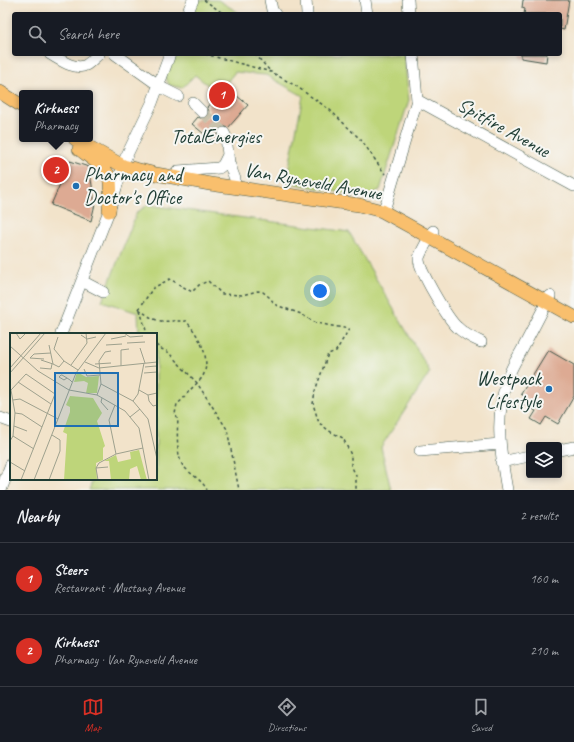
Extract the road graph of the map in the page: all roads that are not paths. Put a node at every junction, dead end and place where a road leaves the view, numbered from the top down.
1 (193, 0) edge
2 (270, 0) edge
3 (306, 0) edge
4 (365, 0) edge
5 (408, 0) edge
6 (188, 12) edge
7 (274, 12) edge
8 (307, 12) edge
9 (367, 12) edge
10 (409, 12) edge
11 (54, 56) edge
12 (97, 56) edge
13 (118, 56) edge
14 (169, 56) edge
15 (413, 56) edge
16 (0, 83) edge
17 (158, 85) junction
18 (0, 92) edge
19 (19, 95) edge
20 (178, 96) dead end
21 (417, 100) junction
22 (193, 103) dead end
23 (19, 104) edge
24 (202, 112) tunnel mouth
25 (224, 132) tunnel mouth
26 (93, 141) edge
27 (70, 142) edge
28 (82, 142) edge
29 (228, 155) junction
30 (124, 162) junction
31 (178, 171) junction
32 (235, 179) junction
33 (574, 186) edge
34 (384, 207) junction
35 (109, 211) junction
36 (431, 234) junction
37 (82, 281) junction
38 (103, 292) dead end
39 (549, 299) junction
40 (574, 309) edge
41 (574, 318) edge
42 (62, 333) edge
43 (481, 342) dead end
44 (0, 418) edge
45 (10, 422) edge
46 (500, 444) junction
47 (574, 447) edge
48 (562, 449) edge
49 (420, 451) dead end
50 (526, 457) edge
51 (502, 462) junction
52 (10, 467) edge
53 (1, 490) edge
54 (507, 490) edge

1 - 6 street
2 - 7 street
3 - 8 street
4 - 9 street
5 - 10 street
11 - 12 street
13 - 17 street
14 - 17 street
15 - 21 street
16 - 19 main road
17 - 20 street
17 - 30 street
18 - 23 main road
21 - 33 street, Spitfire Avenue
21 - 34 street
22 - 24 street
25 - 29 street
26 - 30 main road, Van Ryneveld Avenue
27 - 35 main road
28 - 30 main road, Van Ryneveld Avenue
29 - 31 street
29 - 32 street
30 - 31 main road, Van Ryneveld Avenue
30 - 34 main road, Van Ryneveld Avenue
30 - 35 street
31 - 32 main road, Van Ryneveld Avenue
32 - 34 main road, Van Ryneveld Avenue
34 - 36 main road, Van Ryneveld Avenue
35 - 37 street
36 - 39 main road, Van Ryneveld Avenue
36 - 43 street
37 - 38 street
37 - 42 street
39 - 40 main road, Van Ryneveld Avenue
39 - 41 main road, Van Ryneveld Avenue
39 - 46 street
44 - 45 street
46 - 49 street
46 - 51 street
47 - 48 street
50 - 51 street
51 - 54 street
52 - 53 street

